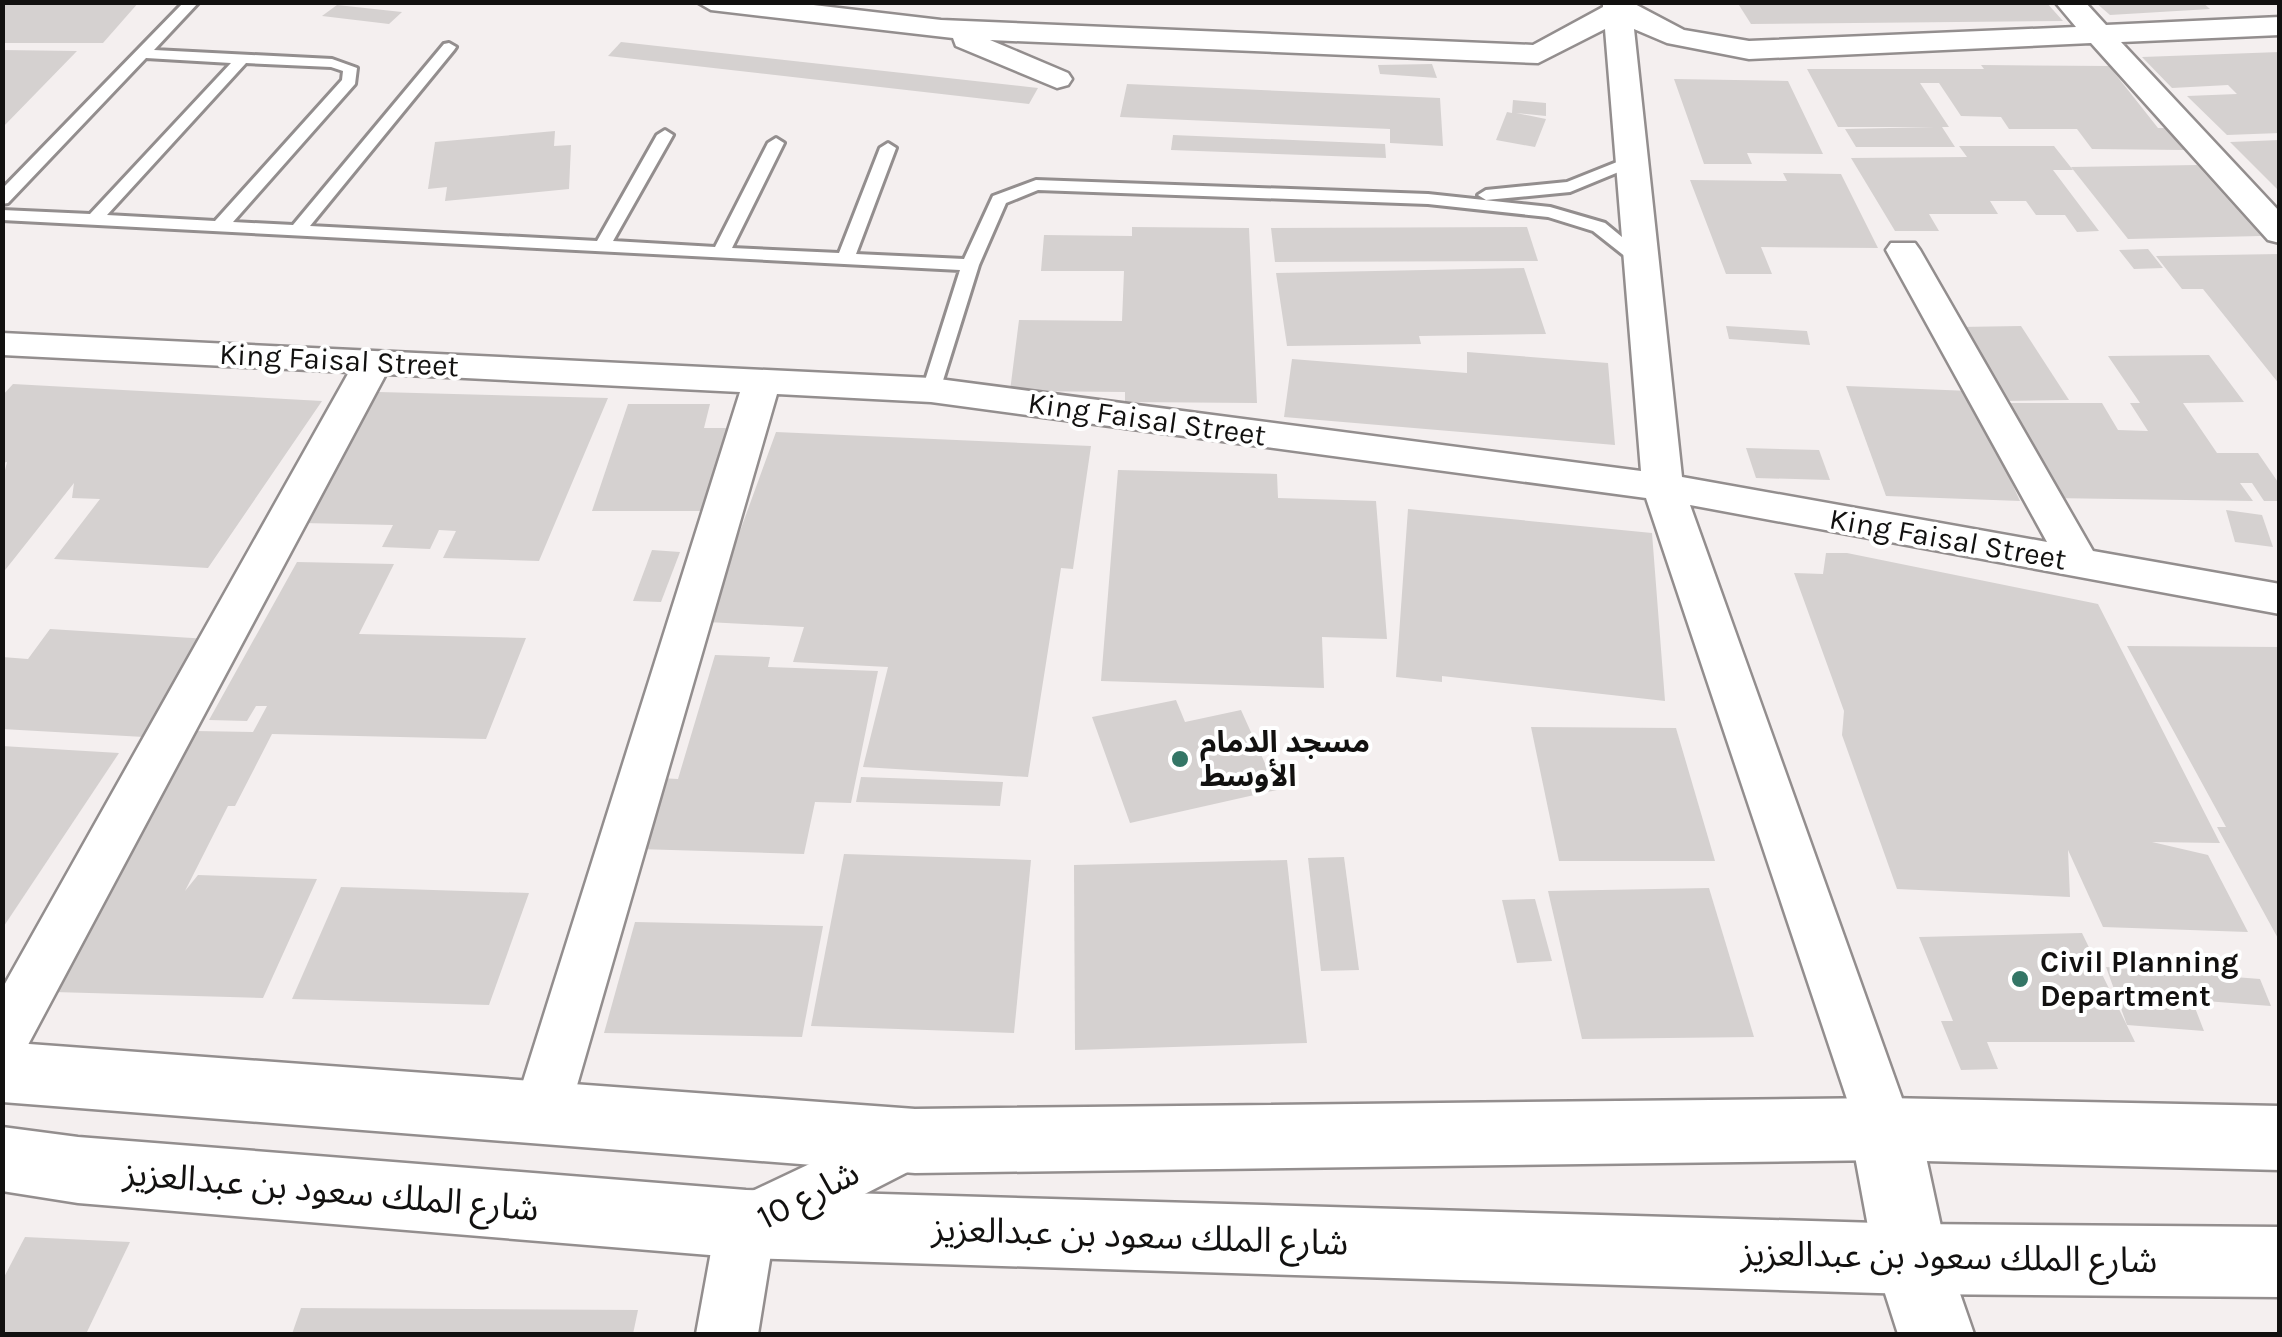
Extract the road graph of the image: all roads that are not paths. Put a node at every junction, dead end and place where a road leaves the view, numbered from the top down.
1 (192, 2) edge
2 (710, 2) edge
3 (2069, 2) edge
4 (1617, 7) edge
5 (2280, 26) edge
6 (941, 30) junction
7 (2100, 38) junction
8 (449, 47) dead end
9 (144, 54) junction
10 (242, 59) junction
11 (1057, 80) dead end
12 (665, 135) dead end
13 (776, 143) dead end
14 (888, 148) dead end
15 (1632, 161) junction
16 (2, 199) edge
17 (1428, 199) junction
18 (2, 216) edge
19 (94, 220) junction
20 (220, 226) junction
21 (298, 230) junction
22 (2280, 233) edge
23 (602, 246) junction
24 (1904, 250) dead end
25 (721, 252) junction
26 (846, 258) junction
27 (1642, 261) junction
28 (970, 265) junction
29 (9, 352) edge
30 (374, 361) junction
31 (762, 382) junction
32 (931, 390) junction
33 (1664, 488) junction
34 (2079, 563) junction
35 (2280, 599) edge
36 (2, 1041) edge
37 (2, 1072) edge
38 (541, 1113) junction
39 (1885, 1130) junction
40 (2280, 1138) edge
41 (915, 1140) junction
42 (2, 1160) edge
43 (746, 1224) junction
44 (1911, 1258) junction
45 (2280, 1262) edge
46 (726, 1334) edge
47 (1936, 1334) edge

1 - 9 lane
2 - 6 street
3 - 7 street
4 - 6 street
4 - 7 street
4 - 15 street
5 - 7 street
6 - 11 street
7 - 22 street
8 - 21 lane
9 - 10 lane
9 - 16 lane
10 - 19 lane
10 - 20 lane
12 - 23 lane
13 - 25 lane
14 - 26 lane
15 - 17 lane
15 - 27 street
17 - 27 lane
17 - 28 lane
18 - 19 lane
19 - 20 lane
20 - 21 lane
21 - 23 lane
23 - 25 lane
24 - 34 street
25 - 26 lane
26 - 28 lane
27 - 33 street
28 - 32 lane
29 - 30 street, King Faisal Street
30 - 31 street, King Faisal Street
30 - 36 street
31 - 32 street, King Faisal Street
31 - 38 street
32 - 33 street, King Faisal Street
33 - 34 street, King Faisal Street
33 - 39 street
34 - 35 street, King Faisal Street
37 - 38 main road
38 - 41 main road
39 - 40 main road
39 - 41 main road
39 - 44 main road
41 - 43 street, شارع 10
42 - 43 main road, شارع الملك سعود بن عبدالعزيز
43 - 44 main road, شارع الملك سعود بن عبدالعزيز
43 - 46 street, شارع 10
44 - 45 main road, شارع الملك سعود بن عبدالعزيز
44 - 47 main road

